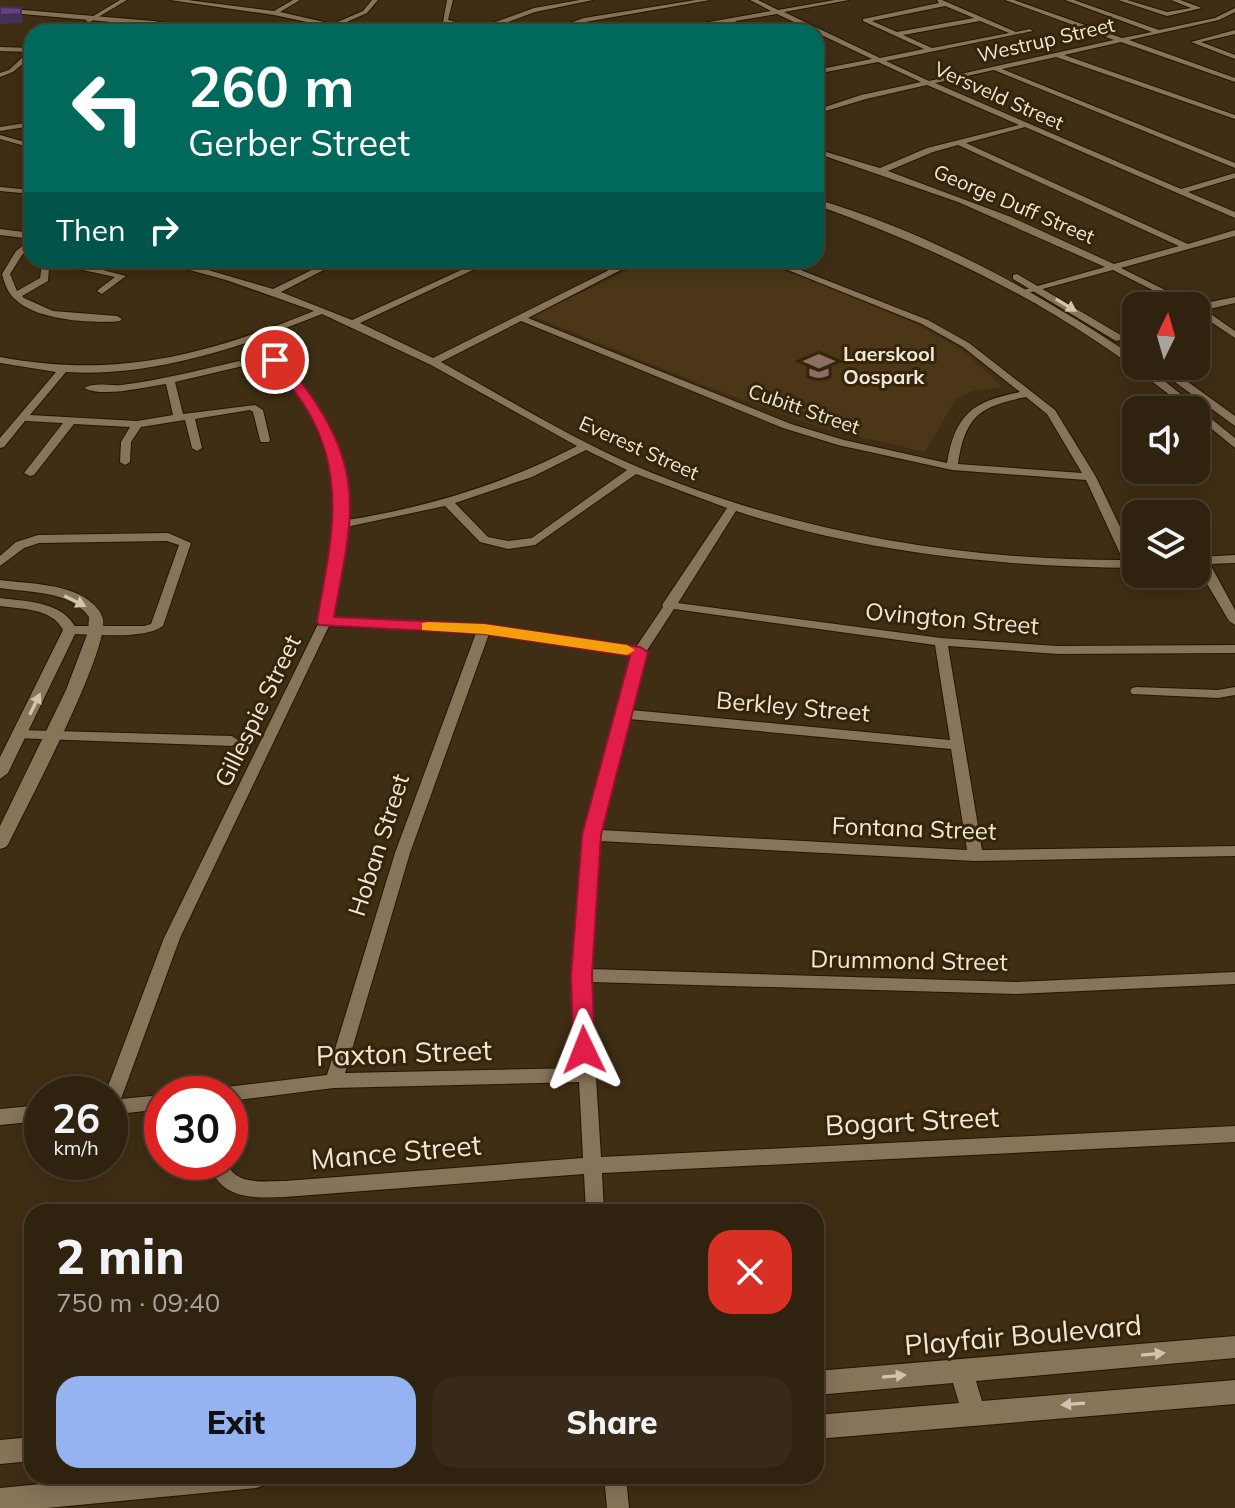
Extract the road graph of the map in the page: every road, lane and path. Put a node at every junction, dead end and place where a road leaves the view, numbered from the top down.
1 (124, 0) edge
2 (173, 0) edge
3 (297, 0) edge
4 (375, 0) edge
5 (450, 0) edge
6 (590, 0) edge
7 (707, 0) edge
8 (753, 0) edge
9 (846, 0) edge
10 (937, 0) edge
11 (1008, 0) edge
12 (1068, 0) edge
13 (1121, 0) edge
14 (1174, 0) edge
15 (1205, 0) edge
16 (690, 1) edge
17 (827, 1) edge
18 (946, 4) junction
19 (1199, 8) junction
20 (778, 12) junction
21 (0, 13) edge
22 (274, 13) junction
23 (1233, 14) edge
24 (91, 19) junction
25 (981, 19) junction
26 (729, 20) junction
27 (128, 24) edge
28 (140, 24) edge
29 (330, 24) edge
30 (337, 24) edge
31 (456, 24) edge
32 (500, 24) edge
33 (570, 24) edge
34 (705, 24) edge
35 (736, 24) edge
36 (804, 24) edge
37 (1030, 31) dead end
38 (1159, 32) junction
39 (1235, 32) edge
40 (824, 33) edge
41 (896, 34) junction
42 (1016, 34) junction
43 (1119, 40) junction
44 (0, 49) edge
45 (24, 50) edge
46 (932, 50) junction
47 (1057, 54) junction
48 (1235, 54) edge
49 (24, 59) edge
50 (881, 60) junction
51 (994, 68) junction
52 (824, 69) edge
53 (827, 70) junction
54 (11, 71) junction
55 (824, 71) edge
56 (21, 72) dead end
57 (0, 75) edge
58 (1235, 80) edge
59 (928, 83) junction
60 (824, 110) edge
61 (1235, 117) edge
62 (24, 125) edge
63 (1026, 125) junction
64 (0, 129) edge
65 (0, 137) edge
66 (958, 142) junction
67 (24, 144) edge
68 (824, 153) edge
69 (1235, 166) edge
70 (883, 170) junction
71 (1235, 175) edge
72 (0, 189) edge
73 (24, 191) edge
74 (1179, 192) junction
75 (824, 197) edge
76 (824, 205) edge
77 (1235, 215) edge
78 (0, 232) edge
79 (1235, 233) edge
80 (24, 237) edge
81 (1188, 247) junction
82 (24, 248) edge
83 (45, 268) edge
84 (86, 268) edge
85 (191, 268) edge
86 (204, 268) edge
87 (323, 268) edge
88 (473, 268) edge
89 (620, 268) edge
90 (787, 268) edge
91 (1116, 268) junction
92 (199, 270) junction
93 (1038, 288) junction
94 (102, 291) dead end
95 (1163, 292) edge
96 (272, 293) junction
97 (1023, 293) junction
98 (16, 295) junction
99 (1235, 300) edge
100 (1210, 305) edge
101 (321, 311) junction
102 (521, 318) junction
103 (1210, 318) edge
104 (117, 319) dead end
105 (353, 323) junction
106 (1235, 335) edge
107 (255, 339) junction
108 (1122, 341) edge
109 (1122, 355) edge
110 (0, 360) edge
111 (433, 362) junction
112 (239, 364) dead end
113 (63, 369) junction
114 (170, 380) junction
115 (1157, 380) edge
116 (1178, 380) edge
117 (89, 388) dead end
118 (1028, 394) junction
119 (1178, 396) edge
120 (184, 418) junction
121 (71, 420) junction
122 (20, 422) junction
123 (1210, 422) edge
124 (1235, 422) edge
125 (0, 423) edge
126 (137, 424) junction
127 (265, 440) dead end
128 (1235, 444) edge
129 (0, 445) edge
130 (586, 446) junction
131 (197, 448) dead end
132 (125, 462) dead end
133 (952, 467) junction
134 (634, 470) junction
135 (30, 473) dead end
136 (1090, 477) junction
137 (448, 503) junction
138 (733, 507) junction
139 (341, 524) junction
140 (1122, 542) edge
141 (1235, 559) edge
142 (1210, 560) edge
143 (0, 562) edge
144 (1122, 563) edge
145 (1210, 579) edge
146 (0, 584) edge
147 (0, 602) edge
148 (668, 605) junction
149 (1235, 621) edge
150 (325, 622) junction
151 (484, 629) junction
152 (70, 630) junction
153 (98, 630) junction
154 (941, 642) junction
155 (1235, 649) edge
156 (640, 652) junction
157 (1137, 691) dead end
158 (1235, 691) edge
159 (623, 714) junction
160 (19, 735) junction
161 (51, 737) junction
162 (232, 741) dead end
163 (958, 745) junction
164 (0, 773) edge
165 (592, 835) junction
166 (0, 843) edge
167 (1235, 851) edge
168 (975, 856) junction
169 (581, 975) junction
170 (1235, 978) edge
171 (585, 1075) junction
172 (121, 1076) edge
173 (334, 1081) junction
174 (248, 1091) edge
175 (24, 1115) edge
176 (0, 1117) edge
177 (1235, 1134) edge
178 (592, 1165) junction
179 (228, 1180) edge
180 (594, 1204) edge
181 (1235, 1347) edge
182 (962, 1371) junction
183 (824, 1382) edge
184 (1235, 1392) edge
185 (973, 1412) junction
186 (824, 1426) edge
187 (24, 1450) edge
188 (0, 1452) edge
189 (161, 1484) edge
190 (616, 1484) edge
191 (0, 1500) edge
192 (618, 1508) edge

1 - 24 street
2 - 22 street
3 - 22 street
4 - 30 street
5 - 31 street
6 - 32 street
7 - 16 street
8 - 20 street, Versveld Street
9 - 17 street
10 - 18 street
11 - 43 street
12 - 38 street
13 - 19 street
14 - 19 street
15 - 19 street
16 - 33 street
17 - 20 street
18 - 25 street
18 - 41 street
20 - 26 street
20 - 36 street, Versveld Street
21 - 24 street
22 - 29 street
23 - 38 street, Westrup Street
24 - 27 street
24 - 28 street
25 - 41 street
25 - 42 street
26 - 34 street
26 - 35 street
37 - 42 street
38 - 43 street, Westrup Street
39 - 48 street
40 - 50 street, Versveld Street
41 - 46 street
42 - 46 street
43 - 47 street, Westrup Street
43 - 58 street
44 - 45 street
46 - 50 street
47 - 51 street, Westrup Street
47 - 61 street
49 - 54 street
50 - 53 street
50 - 59 street, Versveld Street
51 - 59 street, Westrup Street
51 - 69 street
52 - 53 street
53 - 55 street
54 - 56 street
54 - 57 street
59 - 60 street, Westrup Street
59 - 63 street, Versveld Street
62 - 64 street
63 - 66 street
63 - 74 street, Versveld Street
65 - 67 street
66 - 70 street
66 - 81 street
68 - 70 street, George Duff Street
70 - 91 street, George Duff Street
71 - 74 street
72 - 73 street
74 - 77 street, Versveld Street
75 - 93 street
76 - 97 street
78 - 80 street
79 - 81 street
81 - 91 street
82 - 98 street
83 - 98 street
84 - 94 street
85 - 92 street, Everest Street
86 - 92 street
87 - 96 street
88 - 105 street
89 - 102 street
90 - 118 street
91 - 93 street
91 - 95 street, George Duff Street
92 - 96 street, Everest Street
93 - 97 street
93 -> 108 street
96 - 101 street, Everest Street
97 - 109 street
98 - 104 street
99 - 100 street
101 - 105 street, Everest Street
101 - 107 street
102 - 111 street
102 - 133 street, Cubitt Street
103 - 106 street, George Duff Street
105 - 111 street, Everest Street
107 - 113 street
107 - 139 street, Gillespie Street
110 - 113 street
111 - 130 street, Everest Street
112 - 114 street
113 - 122 street
114 - 117 street
114 - 120 street
115 - 119 street
116 - 124 street
118 - 133 street
118 - 136 street
120 - 126 street
120 - 127 street
120 - 131 street
121 - 122 street
121 - 126 street
121 - 135 street
122 - 125 street
122 - 129 street
123 - 128 street
126 - 132 street
130 - 134 street, Everest Street
130 - 137 street
133 - 136 street, Cubitt Street
134 - 137 street
134 - 138 street, Everest Street
136 - 140 street
137 - 139 street
138 - 144 street, Everest Street
138 - 148 street
139 - 150 street, Gillespie Street
141 - 142 street
143 - 153 street
145 - 149 street
146 -> 153 street
147 - 152 street
148 - 154 street, Ovington Street
148 - 156 street
150 - 151 street
150 - 172 street, Gillespie Street
151 - 156 street
151 - 173 street, Hoban Street
152 - 153 street
160 -> 152 street
153 - 161 street
154 - 155 street, Ovington Street
154 - 163 street
156 - 159 street
157 - 158 street
159 - 163 street, Berkley Street
159 - 165 street
160 - 161 street
160 - 164 street
161 - 162 street
161 - 166 street
163 - 168 street
165 - 168 street, Fontana Street
165 - 169 street
167 - 168 street, Fontana Street
169 - 170 street, Drummond Street
169 - 171 street
171 - 173 street, Paxton Street
171 - 178 street
173 - 174 street, Paxton Street
175 - 176 street
177 - 178 street, Bogart Street
178 - 179 street, Mance Street
178 - 180 street
182 -> 181 street, Playfair Boulevard
183 -> 182 street, Playfair Boulevard
182 - 185 street
184 -> 185 street
185 - 186 street
187 - 188 street
189 - 191 street
190 - 192 street

